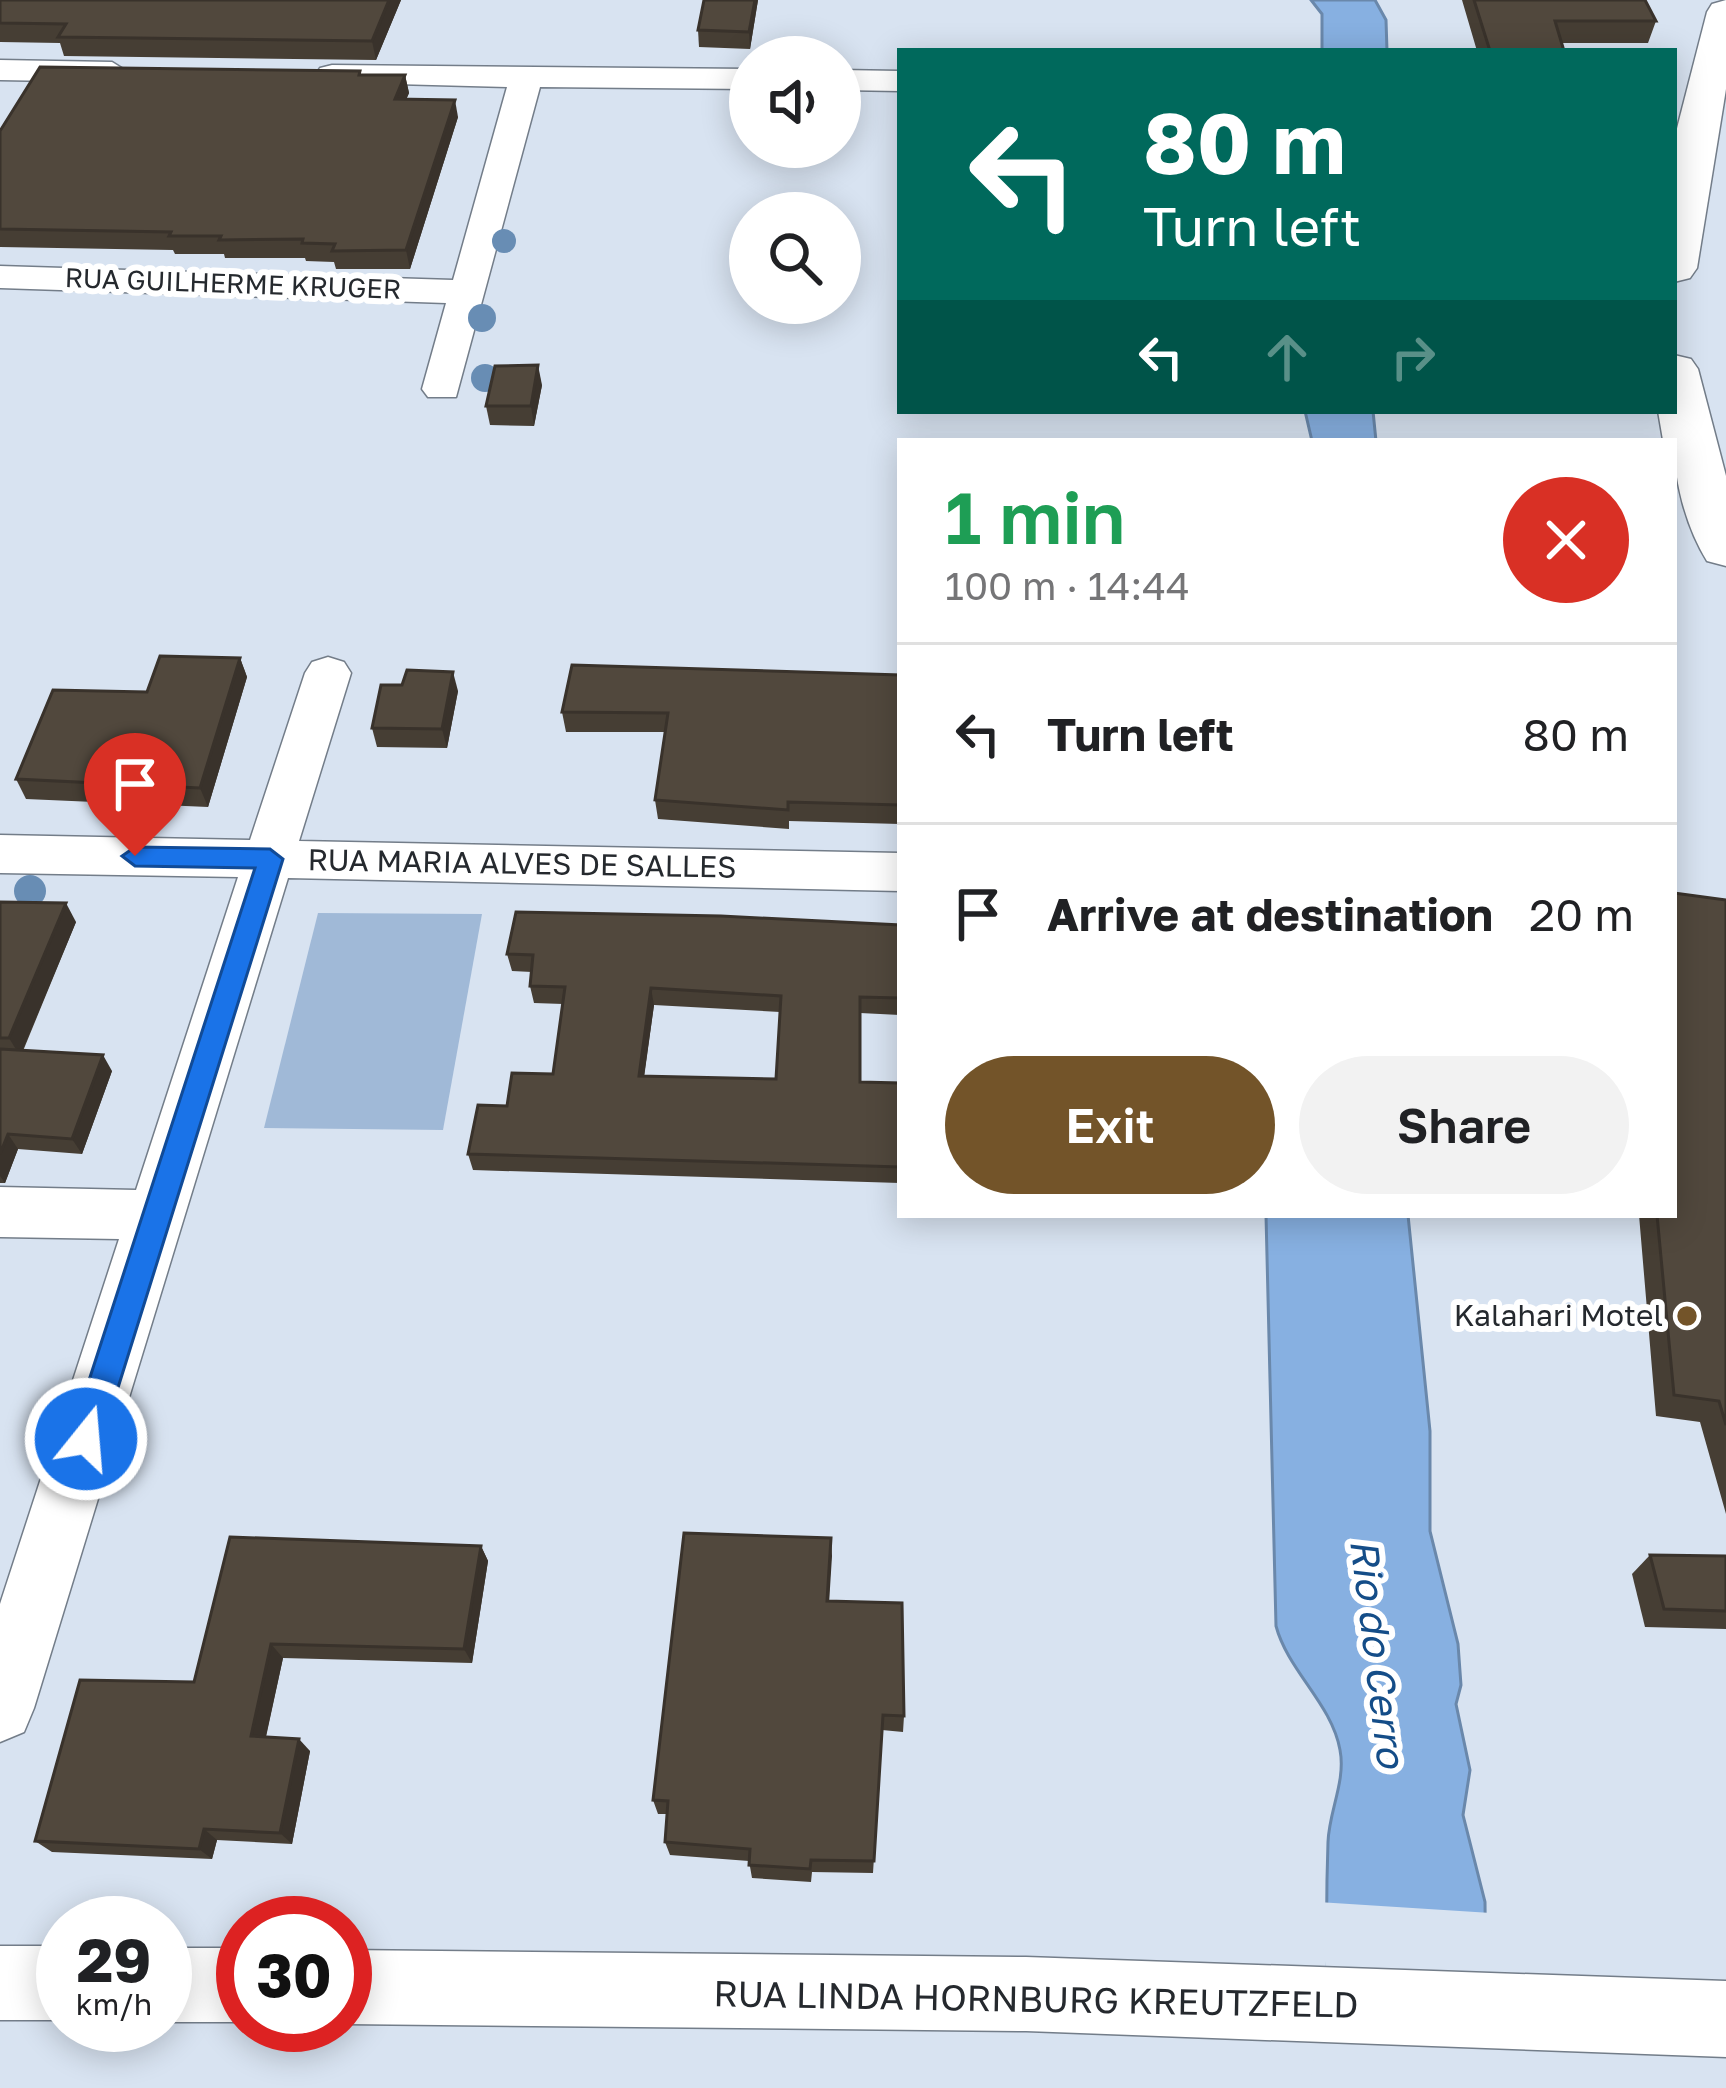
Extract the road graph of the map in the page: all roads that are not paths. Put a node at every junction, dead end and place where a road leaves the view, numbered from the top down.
1 (1726, 12) edge
2 (0, 70) edge
3 (143, 72) edge
4 (311, 74) edge
5 (526, 77) junction
6 (729, 79) edge
7 (861, 80) edge
8 (897, 81) edge
9 (1677, 250) edge
10 (0, 277) edge
11 (466, 292) junction
12 (1677, 384) edge
13 (442, 389) dead end
14 (1726, 549) edge
15 (328, 673) dead end
16 (0, 854) edge
17 (270, 859) junction
18 (897, 872) edge
19 (0, 1212) edge
20 (157, 1215) junction
21 (0, 1708) edge
22 (0, 1983) edge
23 (36, 1983) edge
24 (372, 1987) edge
25 (1726, 2019) edge

1 - 9 main road
2 - 3 street
4 - 5 street
5 - 6 street
5 - 11 street
7 - 8 street
10 - 11 street, RUA GUILHERME KRUGER
11 - 13 street
12 - 14 main road
15 - 17 street
16 - 17 street, RUA MARIA ALVES DE SALLES
17 - 18 street, RUA MARIA ALVES DE SALLES
17 - 20 street
19 - 20 street
20 - 21 street
22 - 23 street
24 - 25 street, RUA LINDA HORNBURG KREUTZFELD

